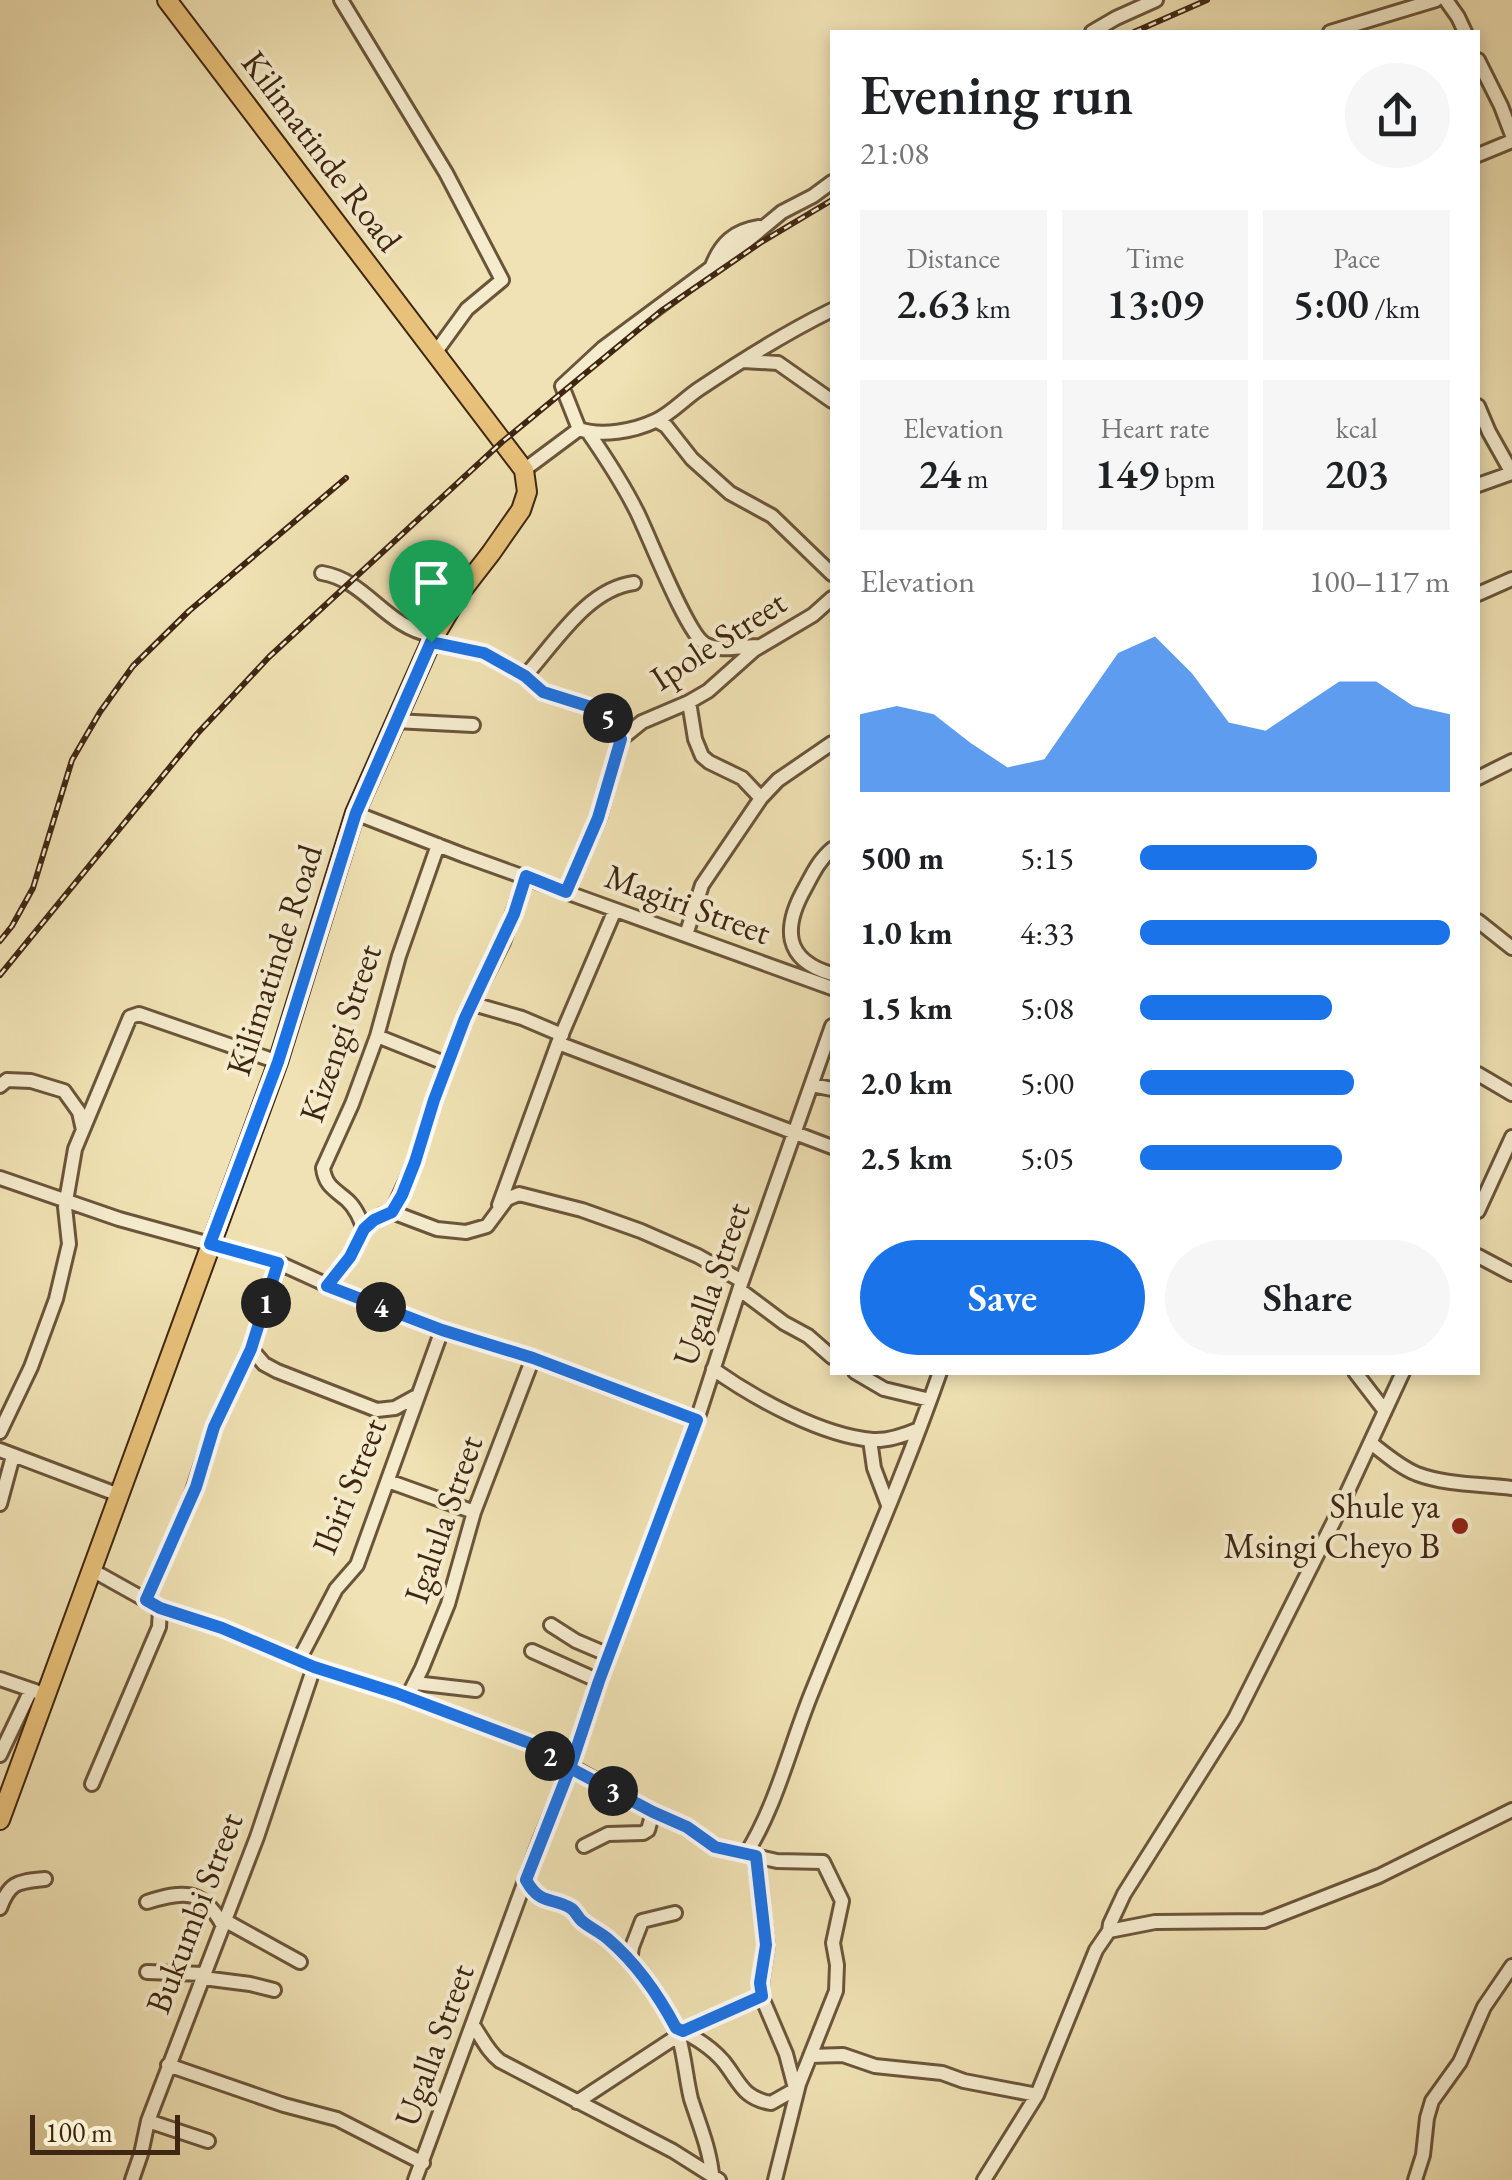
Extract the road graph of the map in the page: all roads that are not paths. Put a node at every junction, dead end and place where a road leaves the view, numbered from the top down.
1 (167, 0) edge
2 (341, 0) edge
3 (1156, 0) edge
4 (1436, 0) edge
5 (1446, 0) edge
6 (1095, 30) edge
7 (1337, 30) edge
8 (1464, 30) edge
9 (1480, 64) edge
10 (1512, 138) edge
11 (1480, 153) edge
12 (830, 183) edge
13 (830, 311) edge
14 (435, 353) junction
15 (743, 361) junction
16 (830, 400) edge
17 (1480, 411) edge
18 (657, 421) junction
19 (584, 430) junction
20 (524, 470) junction
21 (1512, 473) edge
22 (1480, 484) edge
23 (830, 572) edge
24 (322, 573) dead end
25 (1512, 579) edge
26 (634, 583) dead end
27 (1480, 593) edge
28 (830, 600) edge
29 (433, 639) junction
30 (762, 646) junction
31 (525, 676) junction
32 (689, 702) junction
33 (395, 721) junction
34 (473, 725) dead end
35 (621, 739) junction
36 (830, 744) edge
37 (1512, 761) edge
38 (1480, 777) edge
39 (762, 798) junction
40 (356, 813) junction
41 (438, 845) junction
42 (830, 851) edge
43 (526, 876) junction
44 (566, 892) junction
45 (615, 910) junction
46 (1480, 923) edge
47 (686, 936) junction
48 (1512, 948) edge
49 (830, 973) edge
50 (830, 987) edge
51 (473, 1004) junction
52 (830, 1032) edge
53 (377, 1036) junction
54 (560, 1039) junction
55 (278, 1062) junction
56 (448, 1064) junction
57 (1480, 1075) edge
58 (812, 1085) junction
59 (0, 1086) edge
60 (830, 1090) edge
61 (1512, 1094) edge
62 (83, 1132) junction
63 (796, 1132) junction
64 (1512, 1138) edge
65 (830, 1146) edge
66 (0, 1178) edge
67 (66, 1200) junction
68 (1480, 1206) edge
69 (392, 1212) junction
70 (496, 1215) junction
71 (364, 1229) junction
72 (210, 1244) junction
73 (1480, 1257) edge
74 (278, 1263) junction
75 (1512, 1274) edge
76 (741, 1285) junction
77 (327, 1286) junction
78 (442, 1330) junction
79 (251, 1349) junction
80 (830, 1355) edge
81 (533, 1358) junction
82 (713, 1369) junction
83 (861, 1375) edge
84 (939, 1375) edge
85 (1357, 1375) edge
86 (1401, 1375) edge
87 (417, 1396) junction
88 (930, 1400) junction
89 (1386, 1411) junction
90 (697, 1420) junction
91 (920, 1430) junction
92 (0, 1432) edge
93 (870, 1440) junction
94 (1371, 1442) junction
95 (0, 1450) edge
96 (14, 1456) junction
97 (388, 1481) junction
98 (1512, 1488) edge
99 (119, 1494) junction
100 (0, 1504) edge
101 (888, 1505) junction
102 (474, 1512) junction
103 (92, 1570) junction
104 (146, 1600) junction
105 (160, 1608) junction
106 (551, 1626) dead end
107 (532, 1651) dead end
108 (609, 1655) junction
109 (299, 1660) junction
110 (314, 1667) junction
111 (0, 1679) edge
112 (599, 1681) junction
113 (415, 1682) junction
114 (476, 1690) dead end
115 (38, 1692) junction
116 (407, 1698) junction
117 (0, 1755) edge
118 (570, 1768) junction
119 (92, 1784) dead end
120 (1512, 1810) edge
121 (653, 1812) junction
122 (0, 1820) edge
123 (584, 1846) dead end
124 (751, 1855) junction
125 (45, 1879) dead end
126 (526, 1880) junction
127 (147, 1902) dead end
128 (0, 1908) edge
129 (675, 1912) dead end
130 (223, 1922) junction
131 (1109, 1931) junction
132 (630, 1961) junction
133 (300, 1962) dead end
134 (147, 1972) dead end
135 (1510, 1974) edge
136 (204, 1976) junction
137 (274, 1990) dead end
138 (762, 1996) junction
139 (473, 2025) junction
140 (679, 2031) junction
141 (810, 2056) junction
142 (168, 2065) junction
143 (796, 2092) junction
144 (1037, 2094) junction
145 (578, 2102) junction
146 (148, 2120) junction
147 (208, 2141) dead end
148 (422, 2163) junction
149 (715, 2177) edge
150 (132, 2180) edge
151 (415, 2180) edge
152 (775, 2180) edge
153 (984, 2180) edge
154 (1415, 2180) edge

1 - 14 main road, Kilimatinde Road
2 - 14 street
3 - 6 street
4 - 7 street
5 - 8 street
9 - 10 street
10 - 11 street
12 - 19 street
13 - 15 street
14 - 20 main road, Kilimatinde Road
15 - 16 street
15 - 18 street
17 - 21 street
18 - 19 street
18 - 23 street
19 - 20 street
19 - 30 street
20 - 29 main road, Kilimatinde Road
21 - 22 street
24 - 29 street
25 - 27 street
26 - 31 street
28 - 30 street, Ipole Street
29 - 31 street
29 - 33 main road, Kilimatinde Road
30 - 32 street, Ipole Street
31 - 35 street
32 - 35 street, Ipole Street
32 - 39 street
33 - 34 street
33 - 40 main road, Kilimatinde Road
35 - 44 street
36 - 39 street
37 - 38 street
39 - 47 street
40 - 41 street, Magiri Street
40 - 55 main road, Kilimatinde Road
41 - 43 street, Magiri Street
41 - 53 street, Kizengi Street
42 - 49 street
43 - 44 street, Magiri Street
43 - 51 street
44 - 45 street, Magiri Street
45 - 47 street, Magiri Street
45 - 54 street
46 - 48 street
47 - 50 street, Magiri Street
51 - 54 street
51 - 56 street
52 - 58 street, Ugalla Street
53 - 56 street
53 - 71 street, Kizengi Street
54 - 63 street
54 - 70 street
55 - 62 street
55 - 72 main road, Kilimatinde Road
56 - 69 street
57 - 61 street
58 - 60 street
58 - 63 street, Ugalla Street
59 - 62 street
62 - 67 street
63 - 65 street
63 - 76 street, Ugalla Street
64 - 68 street
66 - 67 street
67 - 72 street
67 - 92 street
69 - 70 street
69 - 71 street
70 - 76 street
71 - 77 street
72 - 74 street
72 - 99 main road, Kilimatinde Road
73 - 75 street
74 - 77 street
74 - 79 street
76 - 80 street
76 - 82 street, Ugalla Street
77 - 78 street
78 - 81 street
78 - 87 street, Ibiri Street
79 - 87 street
79 - 104 street
81 - 90 street
81 - 102 street, Igalula Street
82 - 90 street, Ugalla Street
82 - 93 street
83 - 88 street
84 - 88 street
85 - 89 street
86 - 89 street
87 - 97 street, Ibiri Street
88 - 91 street
89 - 94 street
90 - 108 street, Ugalla Street
91 - 93 street
91 - 101 street
93 - 101 street
94 - 98 street
94 - 131 street
95 - 96 street
96 - 99 street
96 - 100 street
97 - 102 street
97 - 109 street, Ibiri Street
99 - 103 main road, Kilimatinde Road
101 - 124 street
102 - 113 street, Igalula Street
103 - 104 street
103 - 115 main road, Kilimatinde Road
104 - 105 street
105 - 109 street
105 - 119 street
106 - 108 street
107 - 112 street
108 - 112 street, Ugalla Street
109 - 110 street
110 - 116 street
110 - 130 street, Bukumbi Street
111 - 115 street
112 - 118 street, Ugalla Street
113 - 114 street
113 - 116 street, Igalula Street
115 - 117 street
115 - 122 main road, Kilimatinde Road
116 - 118 street
118 - 121 street
118 - 126 street, Ugalla Street
120 - 131 street
121 - 123 street
121 - 124 street
124 - 138 street
124 - 141 street
125 - 128 street
126 - 132 street
126 - 139 street, Ugalla Street
127 - 130 street
129 - 132 street
130 - 133 street
130 - 136 street, Bukumbi Street
131 - 144 street
132 - 140 street
134 - 136 street
135 - 154 street
136 - 137 street
136 - 142 street, Bukumbi Street
138 - 140 street
138 - 143 street
139 - 145 street
139 - 148 street, Ugalla Street
140 - 143 street
140 - 145 street
140 - 149 street
141 - 143 street
141 - 144 street
142 - 146 street, Bukumbi Street
142 - 148 street
143 - 152 street
144 - 153 street
145 - 149 street
146 - 147 street
146 - 150 street, Bukumbi Street
148 - 151 street, Ugalla Street

